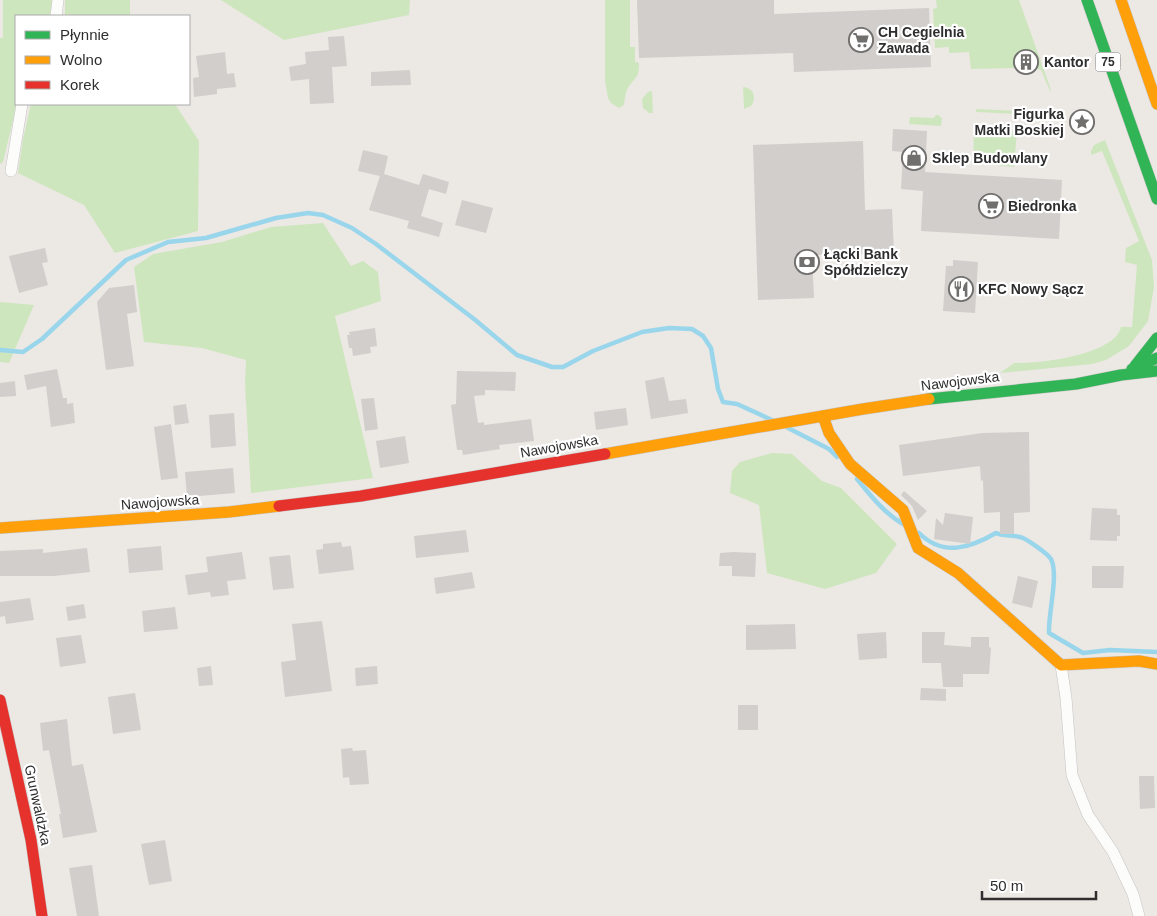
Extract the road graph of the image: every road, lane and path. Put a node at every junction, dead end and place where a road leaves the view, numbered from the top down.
1 (58, 0) edge
2 (1087, 0) edge
3 (1121, 0) edge
4 (56, 15) edge
5 (1157, 104) edge
6 (22, 105) edge
7 (11, 171) dead end
8 (1157, 199) edge
9 (1157, 338) edge
10 (1157, 358) edge
11 (1134, 367) junction
12 (1157, 371) edge
13 (1121, 375) junction
14 (823, 416) junction
15 (0, 528) edge
16 (1157, 664) edge
17 (1061, 665) junction
18 (0, 700) edge
19 (42, 916) edge
20 (1139, 916) edge

1 - 4 street
2 - 8 street, 75
3 - 5 street, 75
6 - 7 street
9 - 11 street
10 - 11 street, Nawojowska
11 - 13 street, Nawojowska
12 - 13 street, Nawojowska
13 - 14 street, Nawojowska
14 - 15 street, Nawojowska
14 - 17 street
16 - 17 street
17 - 20 street
18 - 19 street, Grunwaldzka

